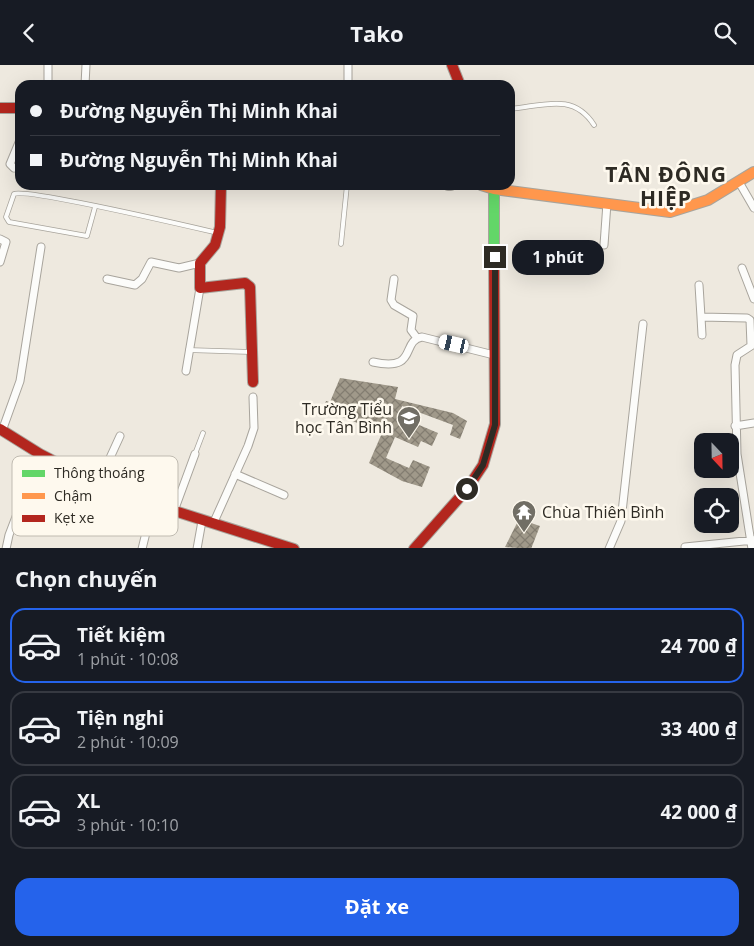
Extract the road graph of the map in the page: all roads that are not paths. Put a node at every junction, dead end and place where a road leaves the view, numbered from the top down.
1 (48, 65) edge
2 (86, 65) edge
3 (348, 65) edge
4 (452, 65) edge
5 (48, 80) edge
6 (85, 80) edge
7 (348, 80) edge
8 (458, 80) edge
9 (0, 108) edge
10 (15, 108) edge
11 (515, 108) edge
12 (594, 125) dead end
13 (15, 152) edge
14 (14, 168) dead end
15 (754, 172) edge
16 (739, 182) junction
17 (221, 190) edge
18 (346, 190) edge
19 (494, 190) edge
20 (515, 190) edge
21 (606, 203) junction
22 (95, 207) junction
23 (754, 208) edge
24 (220, 233) junction
25 (0, 239) edge
26 (341, 244) dead end
27 (604, 245) dead end
28 (41, 247) dead end
29 (0, 262) edge
30 (200, 263) junction
31 (742, 269) dead end
32 (107, 279) dead end
33 (394, 279) dead end
34 (699, 285) dead end
35 (200, 287) junction
36 (754, 299) edge
37 (751, 316) edge
38 (701, 317) junction
39 (643, 324) dead end
40 (702, 335) dead end
41 (417, 338) junction
42 (753, 345) edge
43 (188, 350) junction
44 (251, 352) junction
45 (494, 355) junction
46 (373, 362) dead end
47 (186, 371) dead end
48 (253, 382) dead end
49 (253, 397) dead end
50 (754, 423) edge
51 (735, 426) junction
52 (1, 430) edge
53 (203, 433) dead end
54 (120, 436) dead end
55 (40, 454) joint
56 (195, 454) joint
57 (44, 456) edge
58 (111, 456) edge
59 (236, 474) junction
60 (284, 495) dead end
61 (178, 500) edge
62 (178, 512) edge
63 (202, 521) junction
64 (213, 523) junction
65 (12, 527) edge
66 (752, 540) edge
67 (685, 547) dead end
68 (6, 548) edge
69 (197, 548) edge
70 (291, 548) edge
71 (415, 548) edge
72 (610, 548) edge

1 - 5 street
2 - 6 street
3 - 7 street
4 - 8 main road
9 - 10 main road
11 - 12 lane
13 - 14 street
15 - 16 main road
16 - 21 main road
16 - 23 street
17 - 24 main road
18 - 26 lane
19 - 45 main road
20 - 21 main road
21 - 27 street
22 - 22 lane
22 - 24 lane
24 - 30 main road
25 - 29 street
28 - 52 street
30 - 32 street
30 - 35 main road
31 - 36 street
33 - 41 street
34 - 38 street
35 - 43 street
35 - 44 main road
37 - 38 street
37 - 42 street
38 - 40 street
39 - 72 street
41 - 45 street
41 - 46 street
42 - 51 street
43 - 44 lane
43 - 47 street
44 - 48 main road
45 - 71 main road
49 - 59 street
50 - 51 street
51 - 66 street
52 - 55 main road
53 - 56 lane
54 - 58 street
55 - 57 main road
56 - 61 street
59 - 60 street
59 - 64 street
62 - 63 main road
63 - 64 main road
63 - 69 street
64 - 70 main road
65 - 68 street
66 - 67 street

